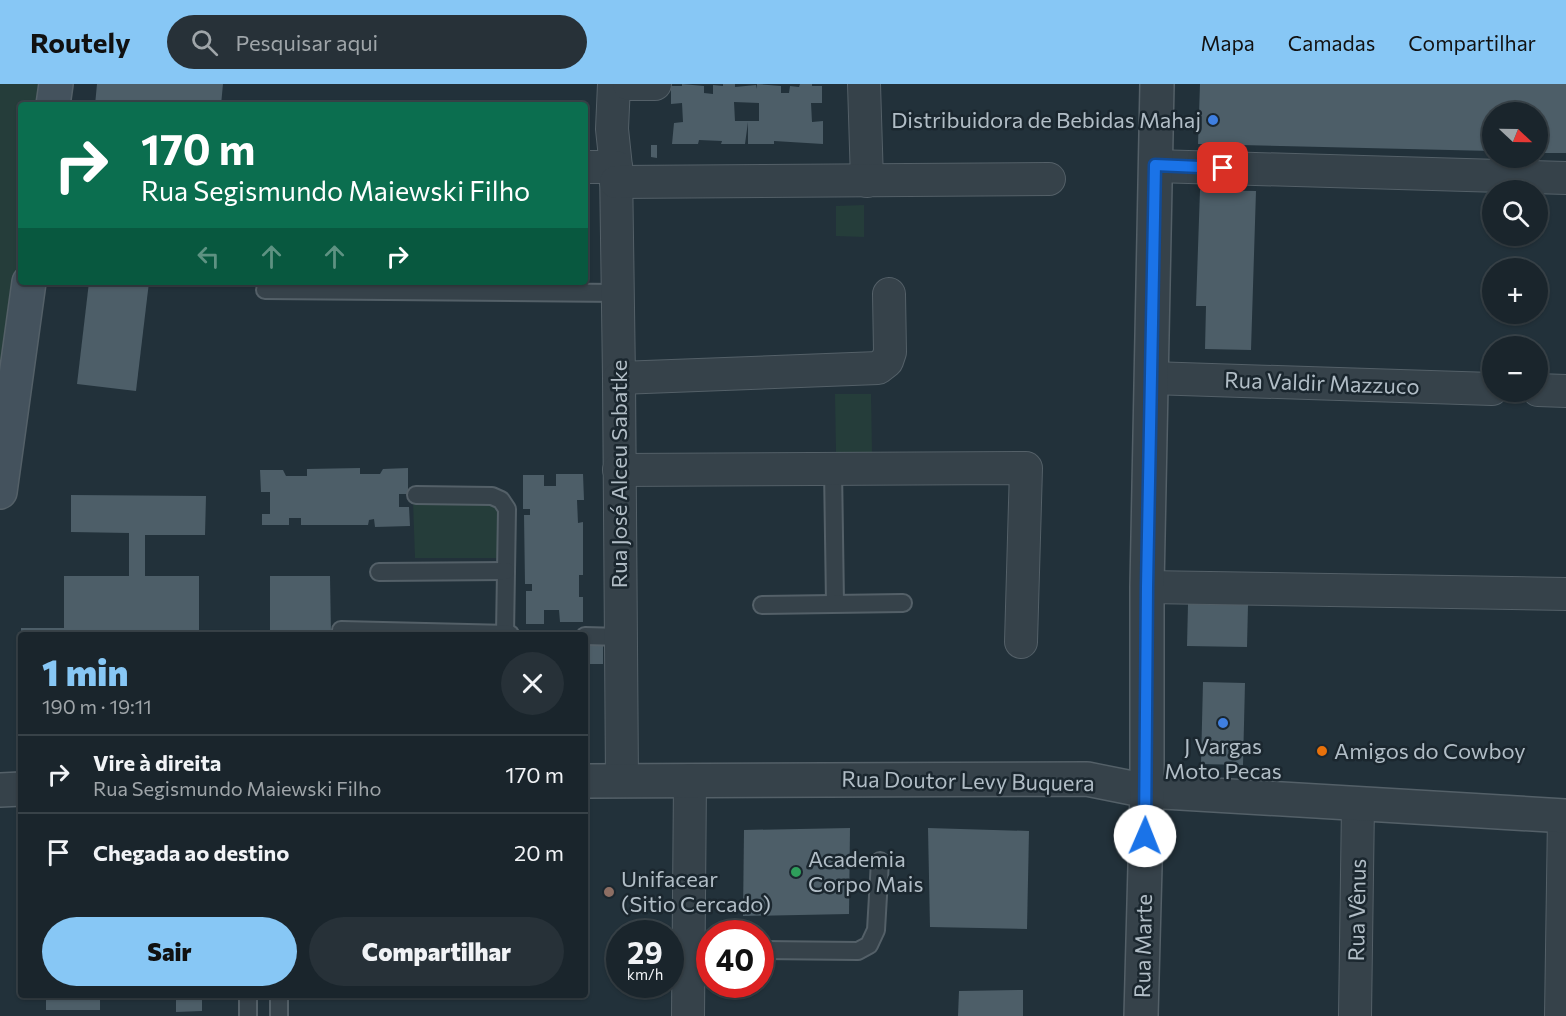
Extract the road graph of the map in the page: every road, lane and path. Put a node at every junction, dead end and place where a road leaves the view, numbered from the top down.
1 (56, 84) edge
2 (614, 84) edge
3 (629, 84) edge
4 (655, 84) edge
5 (846, 84) edge
6 (864, 84) edge
7 (1156, 84) edge
8 (53, 102) edge
9 (1155, 165) junction
10 (588, 168) edge
11 (616, 175) junction
12 (1566, 178) edge
13 (1049, 179) dead end
14 (856, 181) junction
15 (29, 285) edge
16 (404, 287) edge
17 (265, 290) dead end
18 (618, 293) junction
19 (889, 294) dead end
20 (619, 378) junction
21 (1151, 378) junction
22 (1482, 389) edge
23 (1548, 390) edge
24 (1566, 391) edge
25 (833, 469) junction
26 (619, 470) junction
27 (2, 471) edge
28 (416, 495) dead end
29 (506, 571) junction
30 (379, 572) dead end
31 (1147, 587) junction
32 (1566, 594) edge
33 (834, 603) junction
34 (903, 603) dead end
35 (762, 604) dead end
36 (341, 630) dead end
37 (423, 632) edge
38 (505, 632) edge
39 (588, 636) edge
40 (621, 637) junction
41 (1021, 642) dead end
42 (622, 780) junction
43 (690, 780) junction
44 (588, 781) edge
45 (18, 789) edge
46 (0, 790) edge
47 (1146, 791) junction
48 (1358, 804) junction
49 (1565, 816) edge
50 (880, 861) dead end
51 (698, 920) edge
52 (774, 950) edge
53 (696, 967) edge
54 (248, 998) edge
55 (279, 998) edge
56 (248, 1016) edge
57 (279, 1016) edge
58 (688, 1016) edge
59 (1141, 1016) edge
60 (1355, 1016) edge
61 (1561, 1016) edge

1 - 8 main road
2 - 11 street, Rua José Alceu Sabatke
3 - 4 street
5 - 14 street
6 - 14 street
7 - 9 street, Rua Marte
9 - 12 street
9 - 21 street, Rua Marte
10 - 11 street
11 - 14 street
11 - 18 street, Rua José Alceu Sabatke
13 - 14 street
15 - 27 main road
16 - 17 lane
16 - 18 lane
18 - 20 street, Rua José Alceu Sabatke
19 - 20 street
20 - 26 street, Rua José Alceu Sabatke
21 - 22 street, Rua Valdir Mazzuco
21 - 31 street, Rua Marte
23 - 24 street
25 - 26 street
25 - 33 lane
25 - 41 street
26 - 40 street, Rua José Alceu Sabatke
28 - 29 lane
29 - 30 lane
29 - 38 lane
31 - 32 street
31 - 47 street, Rua Marte
33 - 34 lane
33 - 35 lane
36 - 37 lane
39 - 40 lane
40 - 42 street, Rua José Alceu Sabatke
42 - 43 street, Rua Doutor Levy Buquera
42 - 44 street, Rua Doutor Levy Buquera
43 - 47 street, Rua Doutor Levy Buquera
43 - 51 street
45 - 46 street
47 - 48 street, Rua Doutor Levy Buquera
47 - 59 street, Rua Marte
48 - 49 street, Rua Doutor Levy Buquera
48 - 60 street, Rua Vênus
49 - 61 street
50 - 52 lane
53 - 58 street
54 - 56 lane
55 - 57 lane

